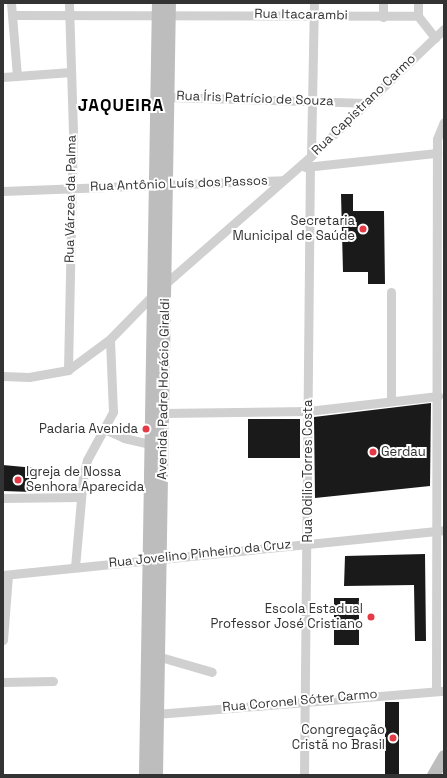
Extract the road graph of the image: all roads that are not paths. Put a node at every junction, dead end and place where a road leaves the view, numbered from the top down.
1 (11, 3) edge
2 (69, 3) edge
3 (314, 3) edge
4 (383, 3) edge
5 (418, 3) edge
6 (164, 8) edge
7 (69, 14) junction
8 (12, 15) junction
9 (314, 16) junction
10 (418, 16) junction
11 (383, 17) junction
12 (444, 29) edge
13 (435, 38) junction
14 (71, 72) junction
15 (17, 76) junction
16 (3, 77) edge
17 (168, 97) junction
18 (312, 101) junction
19 (366, 103) junction
20 (444, 122) edge
21 (312, 156) junction
22 (439, 157) edge
23 (310, 166) junction
24 (298, 168) junction
25 (283, 180) junction
26 (161, 184) junction
27 (72, 188) junction
28 (3, 191) edge
29 (444, 257) edge
30 (437, 265) junction
31 (166, 282) junction
32 (391, 292) dead end
33 (153, 295) junction
34 (110, 340) junction
35 (68, 370) junction
36 (4, 375) edge
37 (438, 396) junction
38 (391, 400) junction
39 (444, 406) edge
40 (308, 411) junction
41 (163, 413) junction
42 (437, 416) junction
43 (104, 429) junction
44 (151, 444) junction
45 (80, 497) junction
46 (3, 498) edge
47 (440, 530) edge
48 (308, 542) junction
49 (154, 558) junction
50 (75, 567) junction
51 (5, 575) edge
52 (3, 640) edge
53 (157, 656) junction
54 (212, 672) dead end
55 (53, 681) dead end
56 (3, 682) edge
57 (440, 691) edge
58 (305, 700) junction
59 (156, 714) junction
60 (444, 756) edge
61 (145, 775) edge
62 (156, 775) edge
63 (304, 775) edge
64 (434, 775) edge

1 - 8 street
2 - 7 street, Rua Várzea da Palma
3 - 9 street
4 - 11 street
5 - 10 street
6 - 7 street, Rua Itacarambi
6 - 9 street, Rua Itacarambi
6 - 17 street, Avenida Padre Horácio Giraldi
6 - 26 street, Avenida Padre Horácio Giraldi
7 - 8 street, Rua Itacarambi
7 - 14 street, Rua Várzea da Palma
8 - 15 street
9 - 11 street, Rua Itacarambi
9 - 18 street
10 - 11 street, Rua Itacarambi
10 - 13 street
12 - 13 street, Rua Capistrano Carmo
13 - 19 street, Rua Capistrano Carmo
14 - 15 street
14 - 27 street, Rua Várzea da Palma
15 - 16 street
17 - 18 street, Rua Íris Patrício de Souza
17 - 26 street, Avenida Padre Horácio Giraldi
18 - 19 street, Rua Íris Patrício de Souza
18 - 21 street
19 - 21 street, Rua Capistrano Carmo
20 - 22 street
21 - 24 street, Rua Capistrano Carmo
22 - 23 street
22 - 30 street
23 - 24 street
23 - 40 street, Rua Odilio Torres Costa
24 - 25 street, Rua Capistrano Carmo
25 - 26 street, Rua Antônio Luís dos Passos
25 - 31 street, Rua Capistrano Carmo
26 - 27 street, Rua Antônio Luís dos Passos
26 - 31 street, Avenida Padre Horácio Giraldi
26 - 33 street, Avenida Padre Horácio Giraldi
27 - 28 street, Rua Antônio Luís dos Passos
27 - 35 street, Rua Várzea da Palma
29 - 30 street
30 - 37 street
31 - 41 street, Avenida Padre Horácio Giraldi
32 - 38 street
33 - 34 street
33 - 44 street, Avenida Padre Horácio Giraldi
34 - 35 street
34 - 43 street
35 - 36 street
37 - 38 street
37 - 42 street
38 - 40 street
39 - 42 street
40 - 41 street
40 - 48 street, Rua Odilio Torres Costa
41 - 49 street, Avenida Padre Horácio Giraldi
42 - 47 street
43 - 44 street
43 - 45 street
44 - 49 street, Avenida Padre Horácio Giraldi
45 - 46 street
45 - 50 street
47 - 48 street, Rua Jovelino Pinheiro da Cruz
47 - 57 street
48 - 49 street, Rua Jovelino Pinheiro da Cruz
48 - 58 street, Rua Odilio Torres Costa
49 - 50 street, Rua Jovelino Pinheiro da Cruz
49 - 53 street, Avenida Padre Horácio Giraldi
49 - 61 street, Avenida Padre Horácio Giraldi
50 - 51 street, Rua Jovelino Pinheiro da Cruz
51 - 52 street
53 - 54 street
53 - 59 street, Avenida Padre Horácio Giraldi
55 - 56 street
57 - 58 street, Rua Coronel Sóter Carmo
58 - 59 street, Rua Coronel Sóter Carmo
58 - 63 street, Rua Odilio Torres Costa
59 - 62 street, Avenida Padre Horácio Giraldi
60 - 64 street

